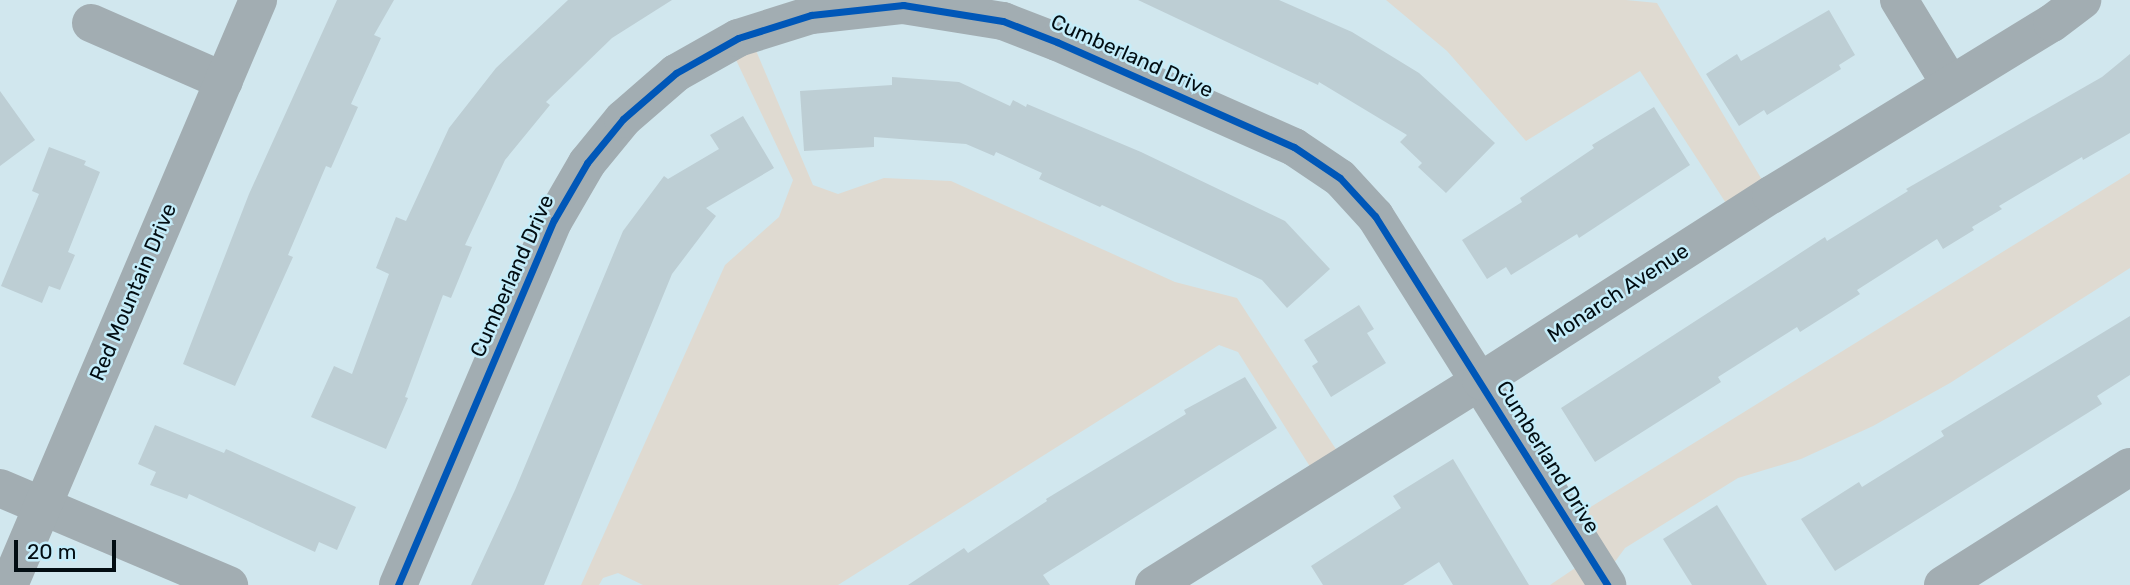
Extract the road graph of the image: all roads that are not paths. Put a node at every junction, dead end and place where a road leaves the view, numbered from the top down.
1 (258, 0) edge
2 (1899, 0) edge
3 (2082, 0) edge
4 (91, 23) dead end
5 (223, 81) junction
6 (1950, 84) junction
7 (1481, 381) junction
8 (2130, 467) edge
9 (0, 488) edge
10 (41, 506) junction
11 (1989, 573) edge
12 (9, 585) edge
13 (229, 585) edge
14 (398, 585) edge
15 (1154, 585) edge
16 (1608, 585) edge
17 (1943, 585) edge

1 - 5 street, Red Mountain Drive
2 - 6 street
3 - 6 street, Monarch Avenue
4 - 5 street
5 - 10 street, Red Mountain Drive
6 - 7 street, Monarch Avenue
7 - 14 street, Cumberland Drive
7 - 15 street, Monarch Avenue
7 - 16 street, Cumberland Drive
8 - 11 street
9 - 10 street
10 - 12 street, Red Mountain Drive
10 - 13 street
11 - 17 street

